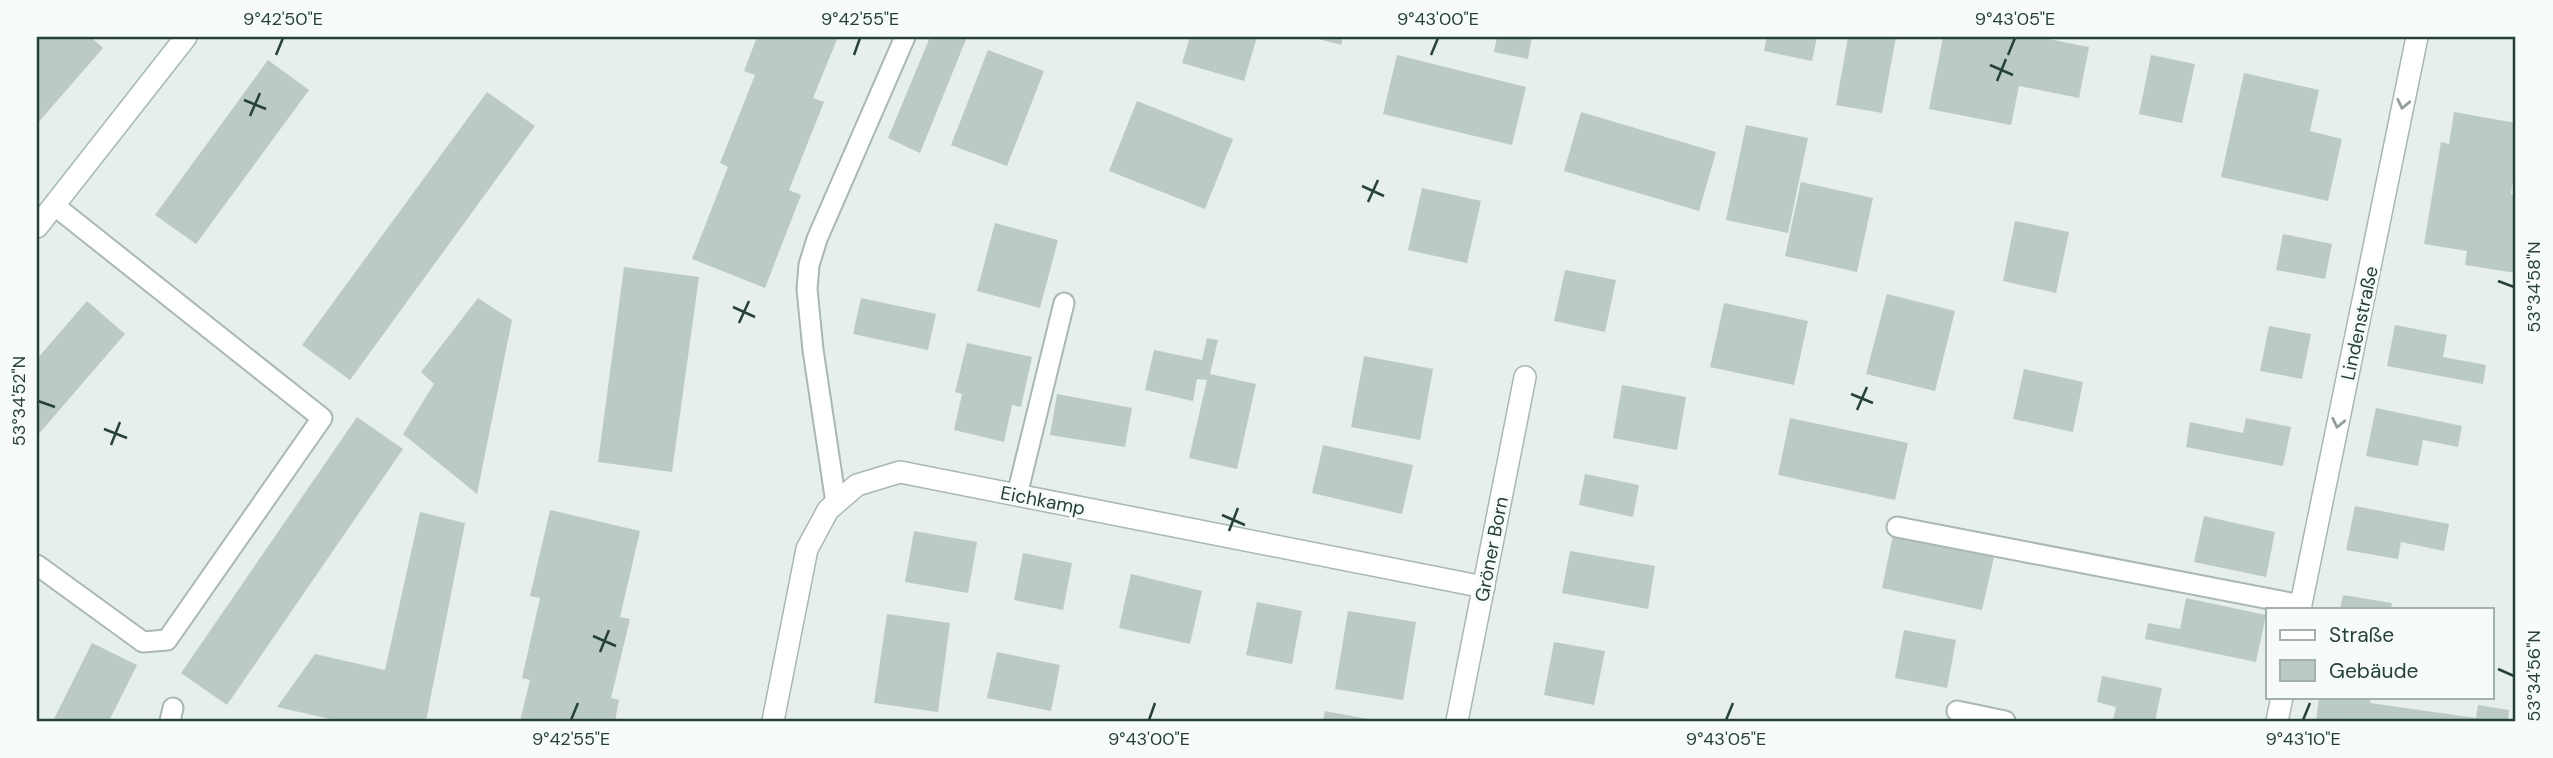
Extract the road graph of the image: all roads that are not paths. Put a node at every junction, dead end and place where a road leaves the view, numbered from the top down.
1 (186, 37) edge
2 (905, 37) edge
3 (2417, 37) edge
4 (55, 206) junction
5 (37, 228) edge
6 (1064, 303) dead end
7 (1525, 377) dead end
8 (1017, 495) junction
9 (836, 503) junction
10 (1896, 527) dead end
11 (37, 565) edge
12 (1484, 587) junction
13 (2301, 607) edge
14 (2282, 698) edge
15 (1957, 711) dead end
16 (773, 721) edge
17 (1457, 721) edge
18 (2005, 721) edge
19 (2277, 721) edge

1 - 4 street
2 - 9 lane
3 -> 13 street, Lindenstraße
4 - 5 street
4 - 11 lane
6 - 8 lane
7 - 12 street, Gröner Born
8 - 9 street, Eichkamp
8 - 12 street, Eichkamp
9 - 16 street, Eichkamp
10 - 13 lane
12 - 17 street, Gröner Born
14 - 19 street
15 - 18 lane

